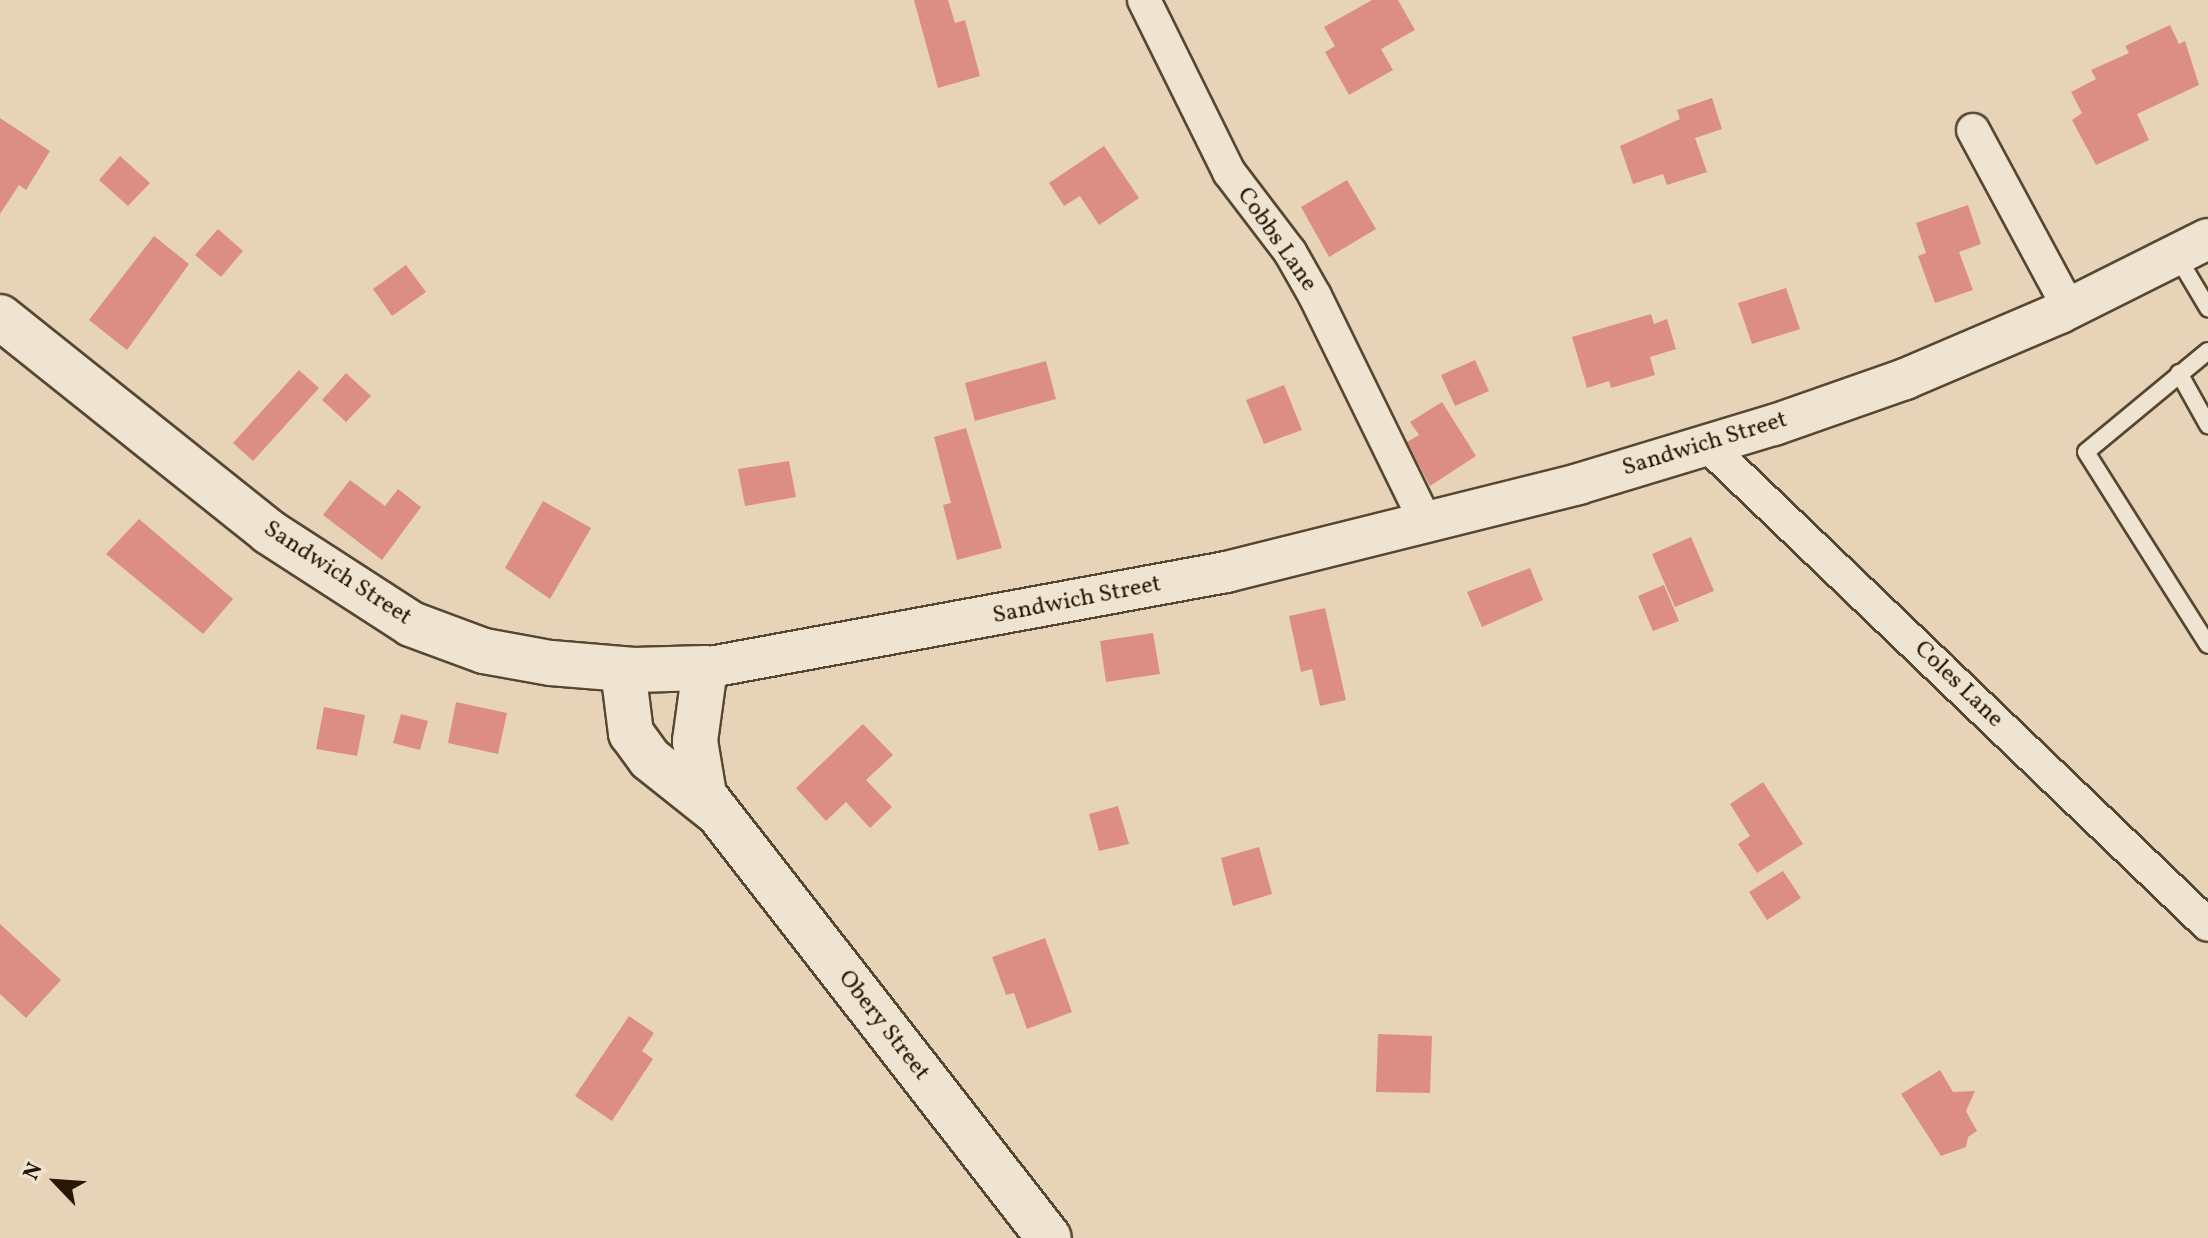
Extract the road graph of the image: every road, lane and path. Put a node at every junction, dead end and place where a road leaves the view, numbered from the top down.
1 (1144, 0) edge
2 (1973, 130) dead end
3 (2193, 247) edge
4 (2069, 308) junction
5 (2208, 308) edge
6 (0, 317) edge
7 (2208, 351) edge
8 (2179, 373) junction
9 (2208, 425) edge
10 (1708, 446) junction
11 (1427, 525) junction
12 (2208, 645) edge
13 (705, 668) junction
14 (623, 670) junction
15 (717, 812) junction
16 (2204, 917) edge
17 (1049, 1238) edge

1 - 11 street, Cobbs Lane
2 - 4 street
3 - 4 street, Sandwich Street
3 - 5 lane
4 - 10 street, Sandwich Street
6 - 14 main road, Sandwich Street
7 - 8 lane
8 - 9 lane
8 - 12 lane
10 - 11 street, Sandwich Street
10 - 16 street, Coles Lane
11 - 13 street, Sandwich Street
13 - 14 main road, Sandwich Street
13 - 15 main road, Obery Street
14 - 15 main road, Obery Street
15 - 17 main road, Obery Street

